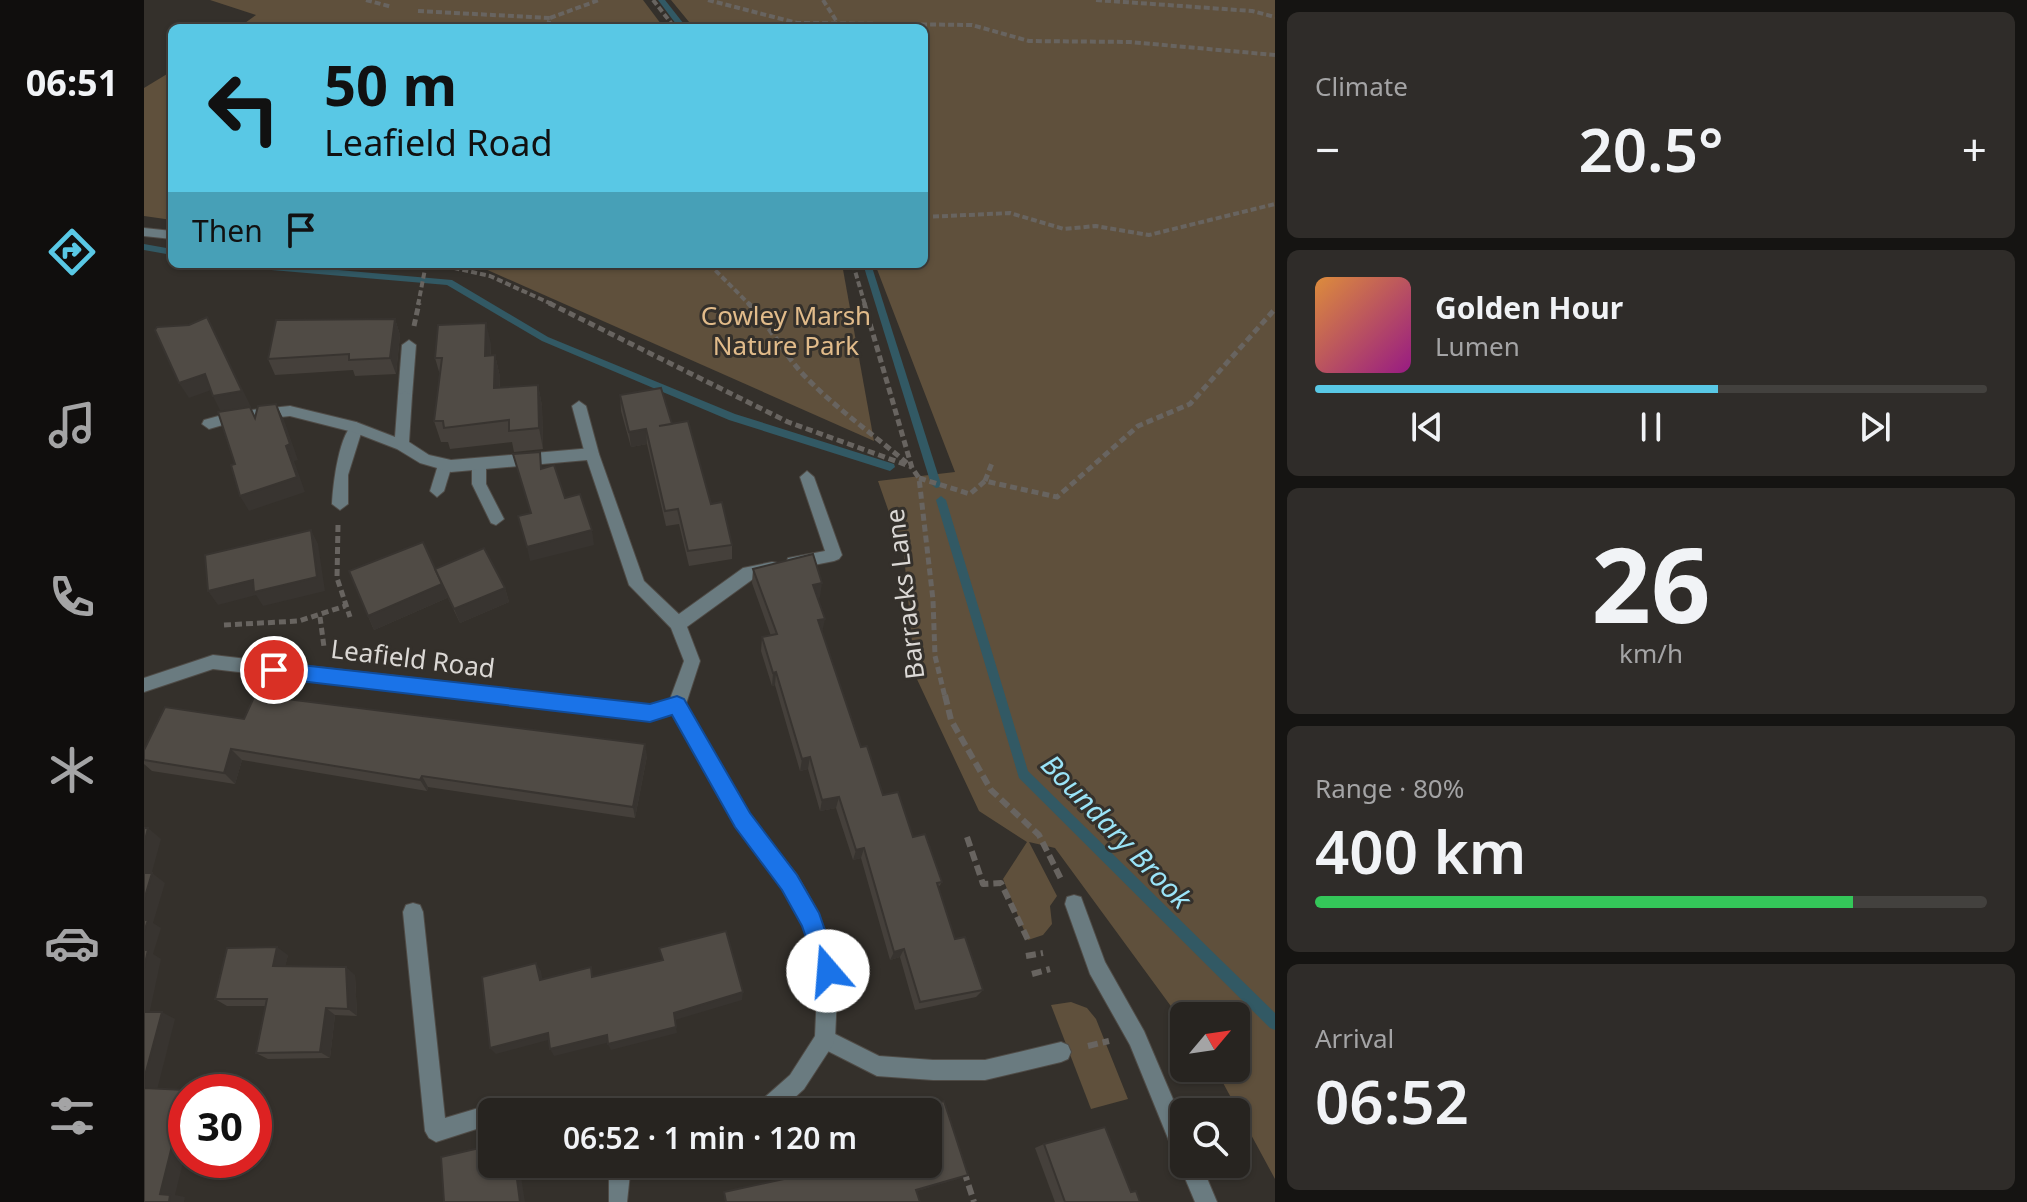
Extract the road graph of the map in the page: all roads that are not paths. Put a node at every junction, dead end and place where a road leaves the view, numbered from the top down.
1 (144, 232) edge
2 (168, 235) edge
3 (409, 345) road end
4 (579, 406) dead end
5 (209, 424) dead end
6 (356, 427) junction
7 (402, 445) junction
8 (592, 454) junction
9 (479, 464) junction
10 (445, 465) junction
11 (807, 477) dead end
12 (437, 491) dead end
13 (340, 504) road end
14 (496, 519) dead end
15 (678, 624) junction
16 (144, 685) edge
17 (677, 705) junction
18 (1074, 904) road end
19 (413, 912) dead end
20 (825, 1039) junction
21 (1061, 1052) dead end
22 (779, 1098) edge
23 (1170, 1117) edge
24 (478, 1118) edge
25 (619, 1178) edge
26 (1196, 1178) edge
27 (618, 1198) dead end
28 (1206, 1202) edge

1 - 2 street
3 - 7 street
4 - 8 street
5 - 6 street
6 - 7 street
6 - 13 street
7 - 10 street
8 - 9 street
8 - 15 street
9 - 10 street
9 - 14 street
10 - 12 street
11 - 15 street
15 - 17 street
16 - 17 street, Leafield Road
17 - 20 street
18 - 23 street
19 - 24 street
20 - 21 street
20 - 22 street
25 - 27 street
26 - 28 street

